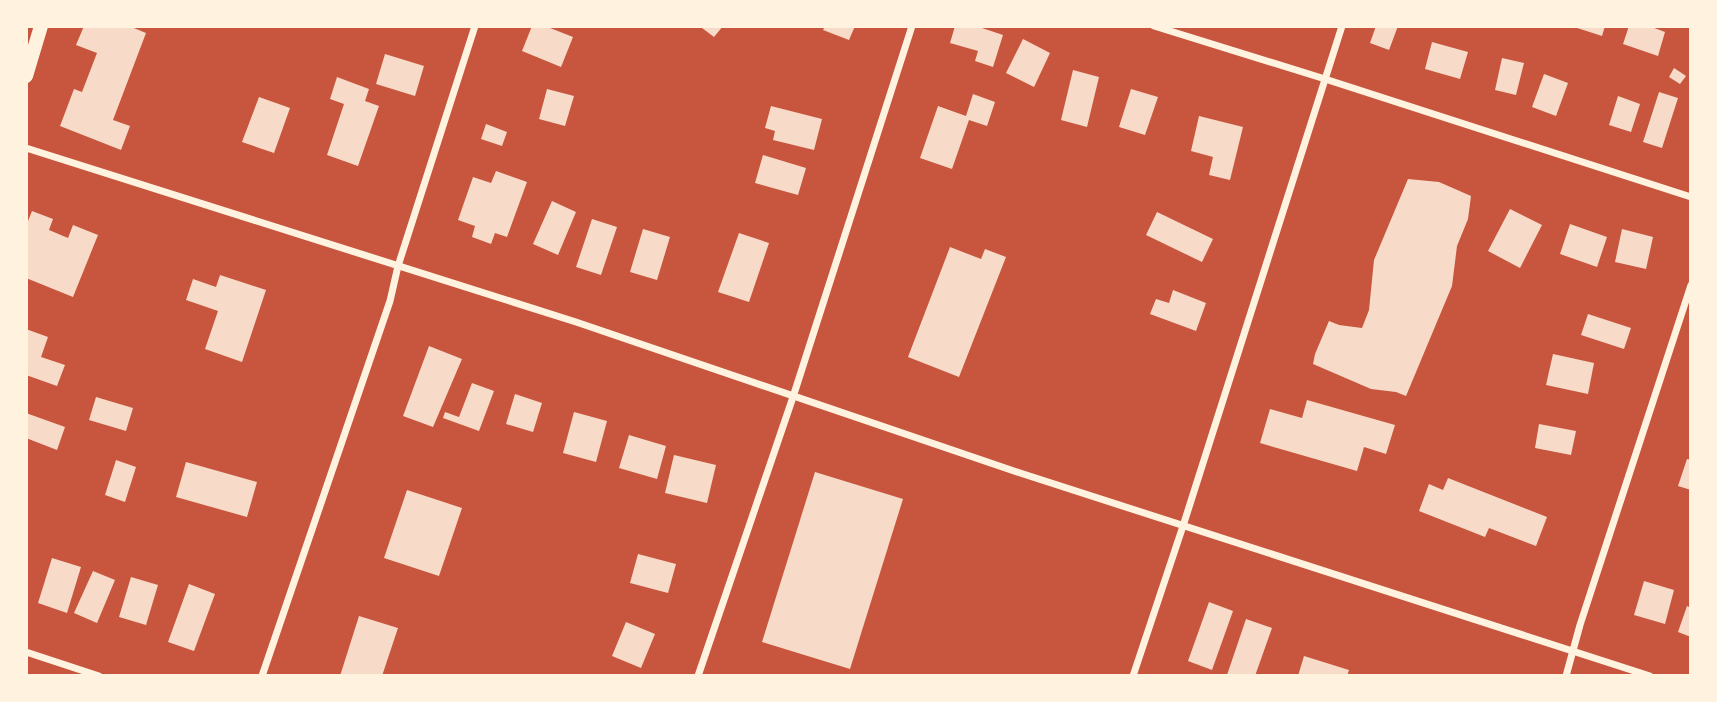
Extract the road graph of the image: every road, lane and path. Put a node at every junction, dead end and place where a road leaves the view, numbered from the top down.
1 (41, 26) edge
2 (475, 26) edge
3 (912, 26) edge
4 (1154, 26) edge
5 (1342, 26) edge
6 (26, 76) edge
7 (1325, 79) junction
8 (26, 148) edge
9 (1691, 197) edge
10 (398, 266) junction
11 (1691, 285) edge
12 (793, 397) junction
13 (1183, 526) junction
14 (1573, 651) junction
15 (26, 652) edge
16 (99, 676) edge
17 (262, 676) edge
18 (698, 676) edge
19 (1133, 676) edge
20 (1566, 676) edge
21 (1650, 676) edge

1 - 6 main road
2 - 10 street
3 - 12 street
4 - 7 street
5 - 7 street
7 - 9 street
7 - 13 street
8 - 10 street
10 - 12 street
10 - 17 street
11 - 14 street
12 - 13 street
12 - 18 street
13 - 14 street
13 - 19 street
14 - 20 street
14 - 21 street
15 - 16 street

